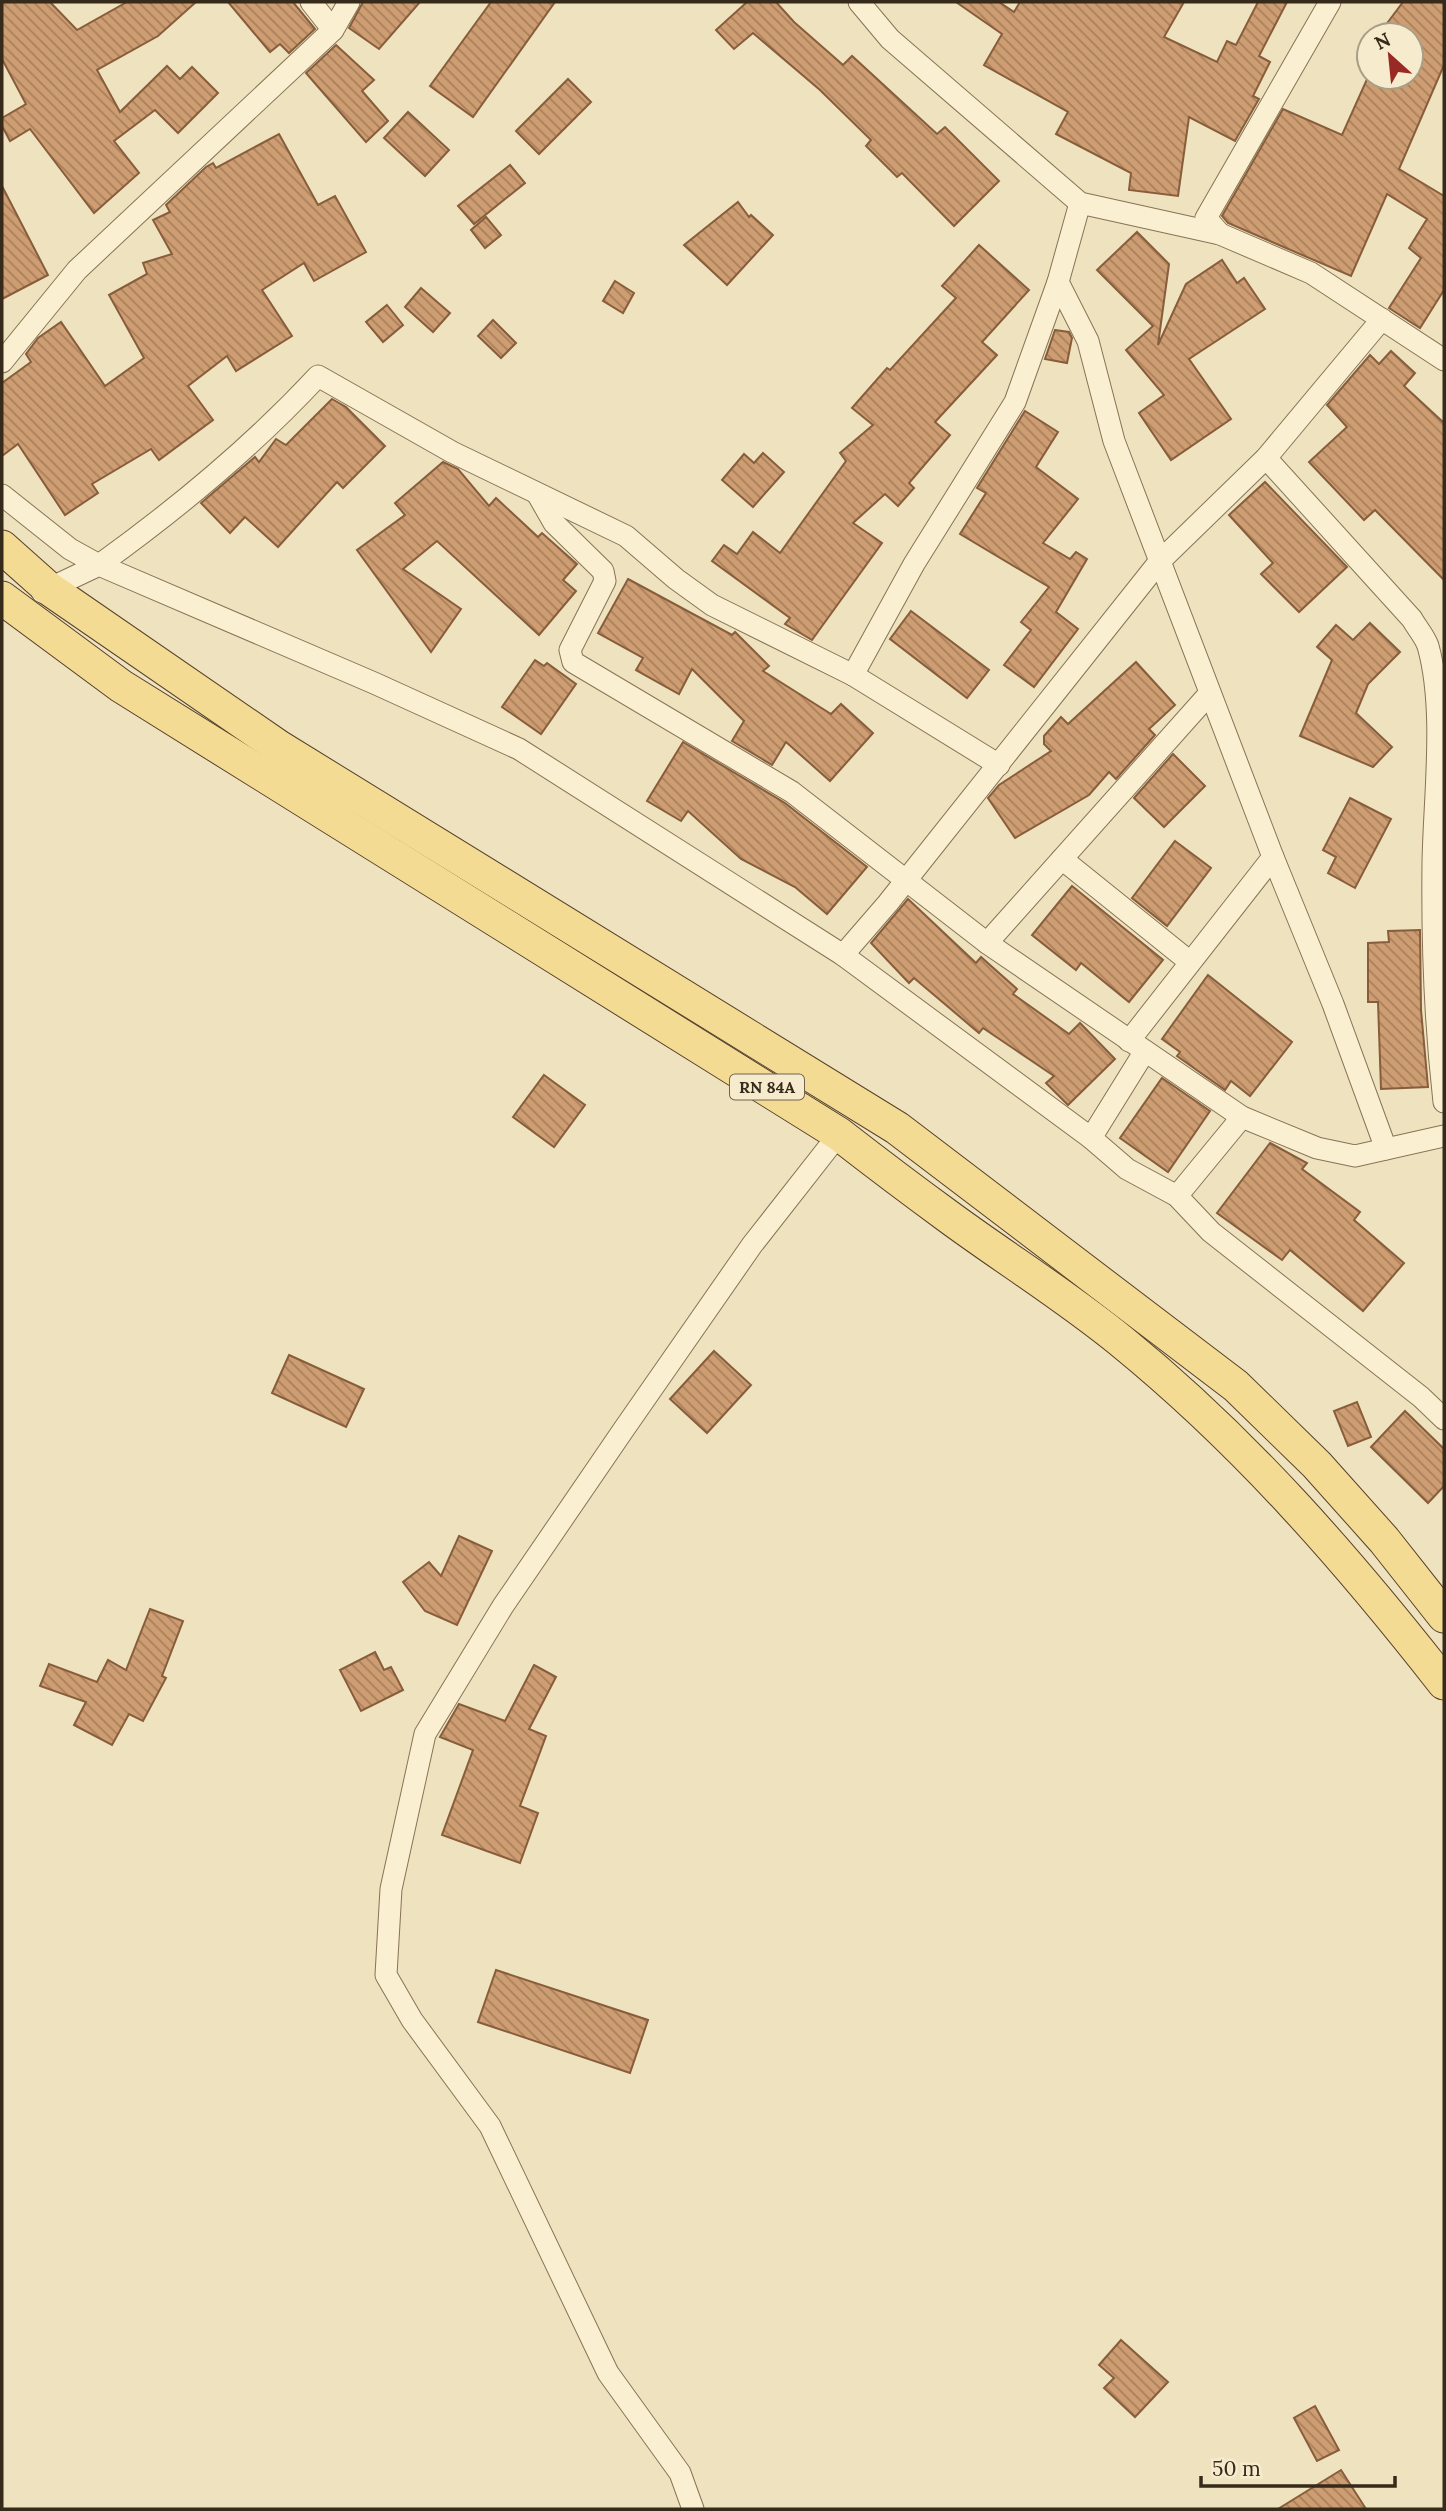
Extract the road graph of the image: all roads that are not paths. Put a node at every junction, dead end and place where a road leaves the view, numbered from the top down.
1 (311, 2) edge
2 (349, 2) edge
3 (859, 2) edge
4 (1329, 2) edge
5 (333, 30) junction
6 (1080, 203) junction
7 (1220, 234) junction
8 (1058, 282) junction
9 (1382, 319) junction
10 (1444, 360) edge
11 (2, 362) edge
12 (1266, 458) junction
13 (2, 495) edge
14 (538, 495) junction
15 (2, 547) edge
16 (1159, 562) junction
17 (99, 565) junction
18 (48, 588) junction
19 (9, 604) edge
20 (853, 675) junction
21 (1210, 693) junction
22 (999, 765) junction
23 (1273, 857) junction
24 (1062, 859) junction
25 (906, 881) junction
26 (987, 943) junction
27 (843, 955) junction
28 (1189, 962) junction
29 (1137, 1046) junction
30 (1444, 1102) edge
31 (1242, 1117) junction
32 (839, 1134) junction
33 (1444, 1136) edge
34 (1091, 1138) junction
35 (1386, 1149) junction
36 (1177, 1196) junction
37 (1444, 1419) edge
38 (1442, 1611) edge
39 (1444, 1684) edge
40 (693, 2509) edge

1 - 5 street
2 - 5 street
3 - 6 street
4 - 7 street
5 - 11 street
6 - 7 street
6 - 8 street
7 - 9 street
8 - 16 street
8 - 20 street
9 - 10 street
9 - 12 street
12 - 16 street
12 - 30 street
13 - 17 street
14 - 17 street
14 - 20 street
14 - 25 street
15 - 18 main road, RN 84A
16 - 21 street
16 - 22 street
17 - 18 street
17 - 27 street
18 - 19 street
18 - 38 main road, RN 84A
19 - 32 main road, RN 84A
20 - 22 street
21 - 23 street
21 - 24 street
22 - 25 street
23 - 28 street
23 - 35 street
24 - 26 street
24 - 28 street
25 - 26 street
25 - 27 street
26 - 29 street
27 - 34 street
28 - 29 street
29 - 31 street
29 - 34 street
31 - 35 street
31 - 36 street
32 - 39 main road, RN 84A
32 - 40 street
33 - 35 street
34 - 36 street
36 - 37 street

